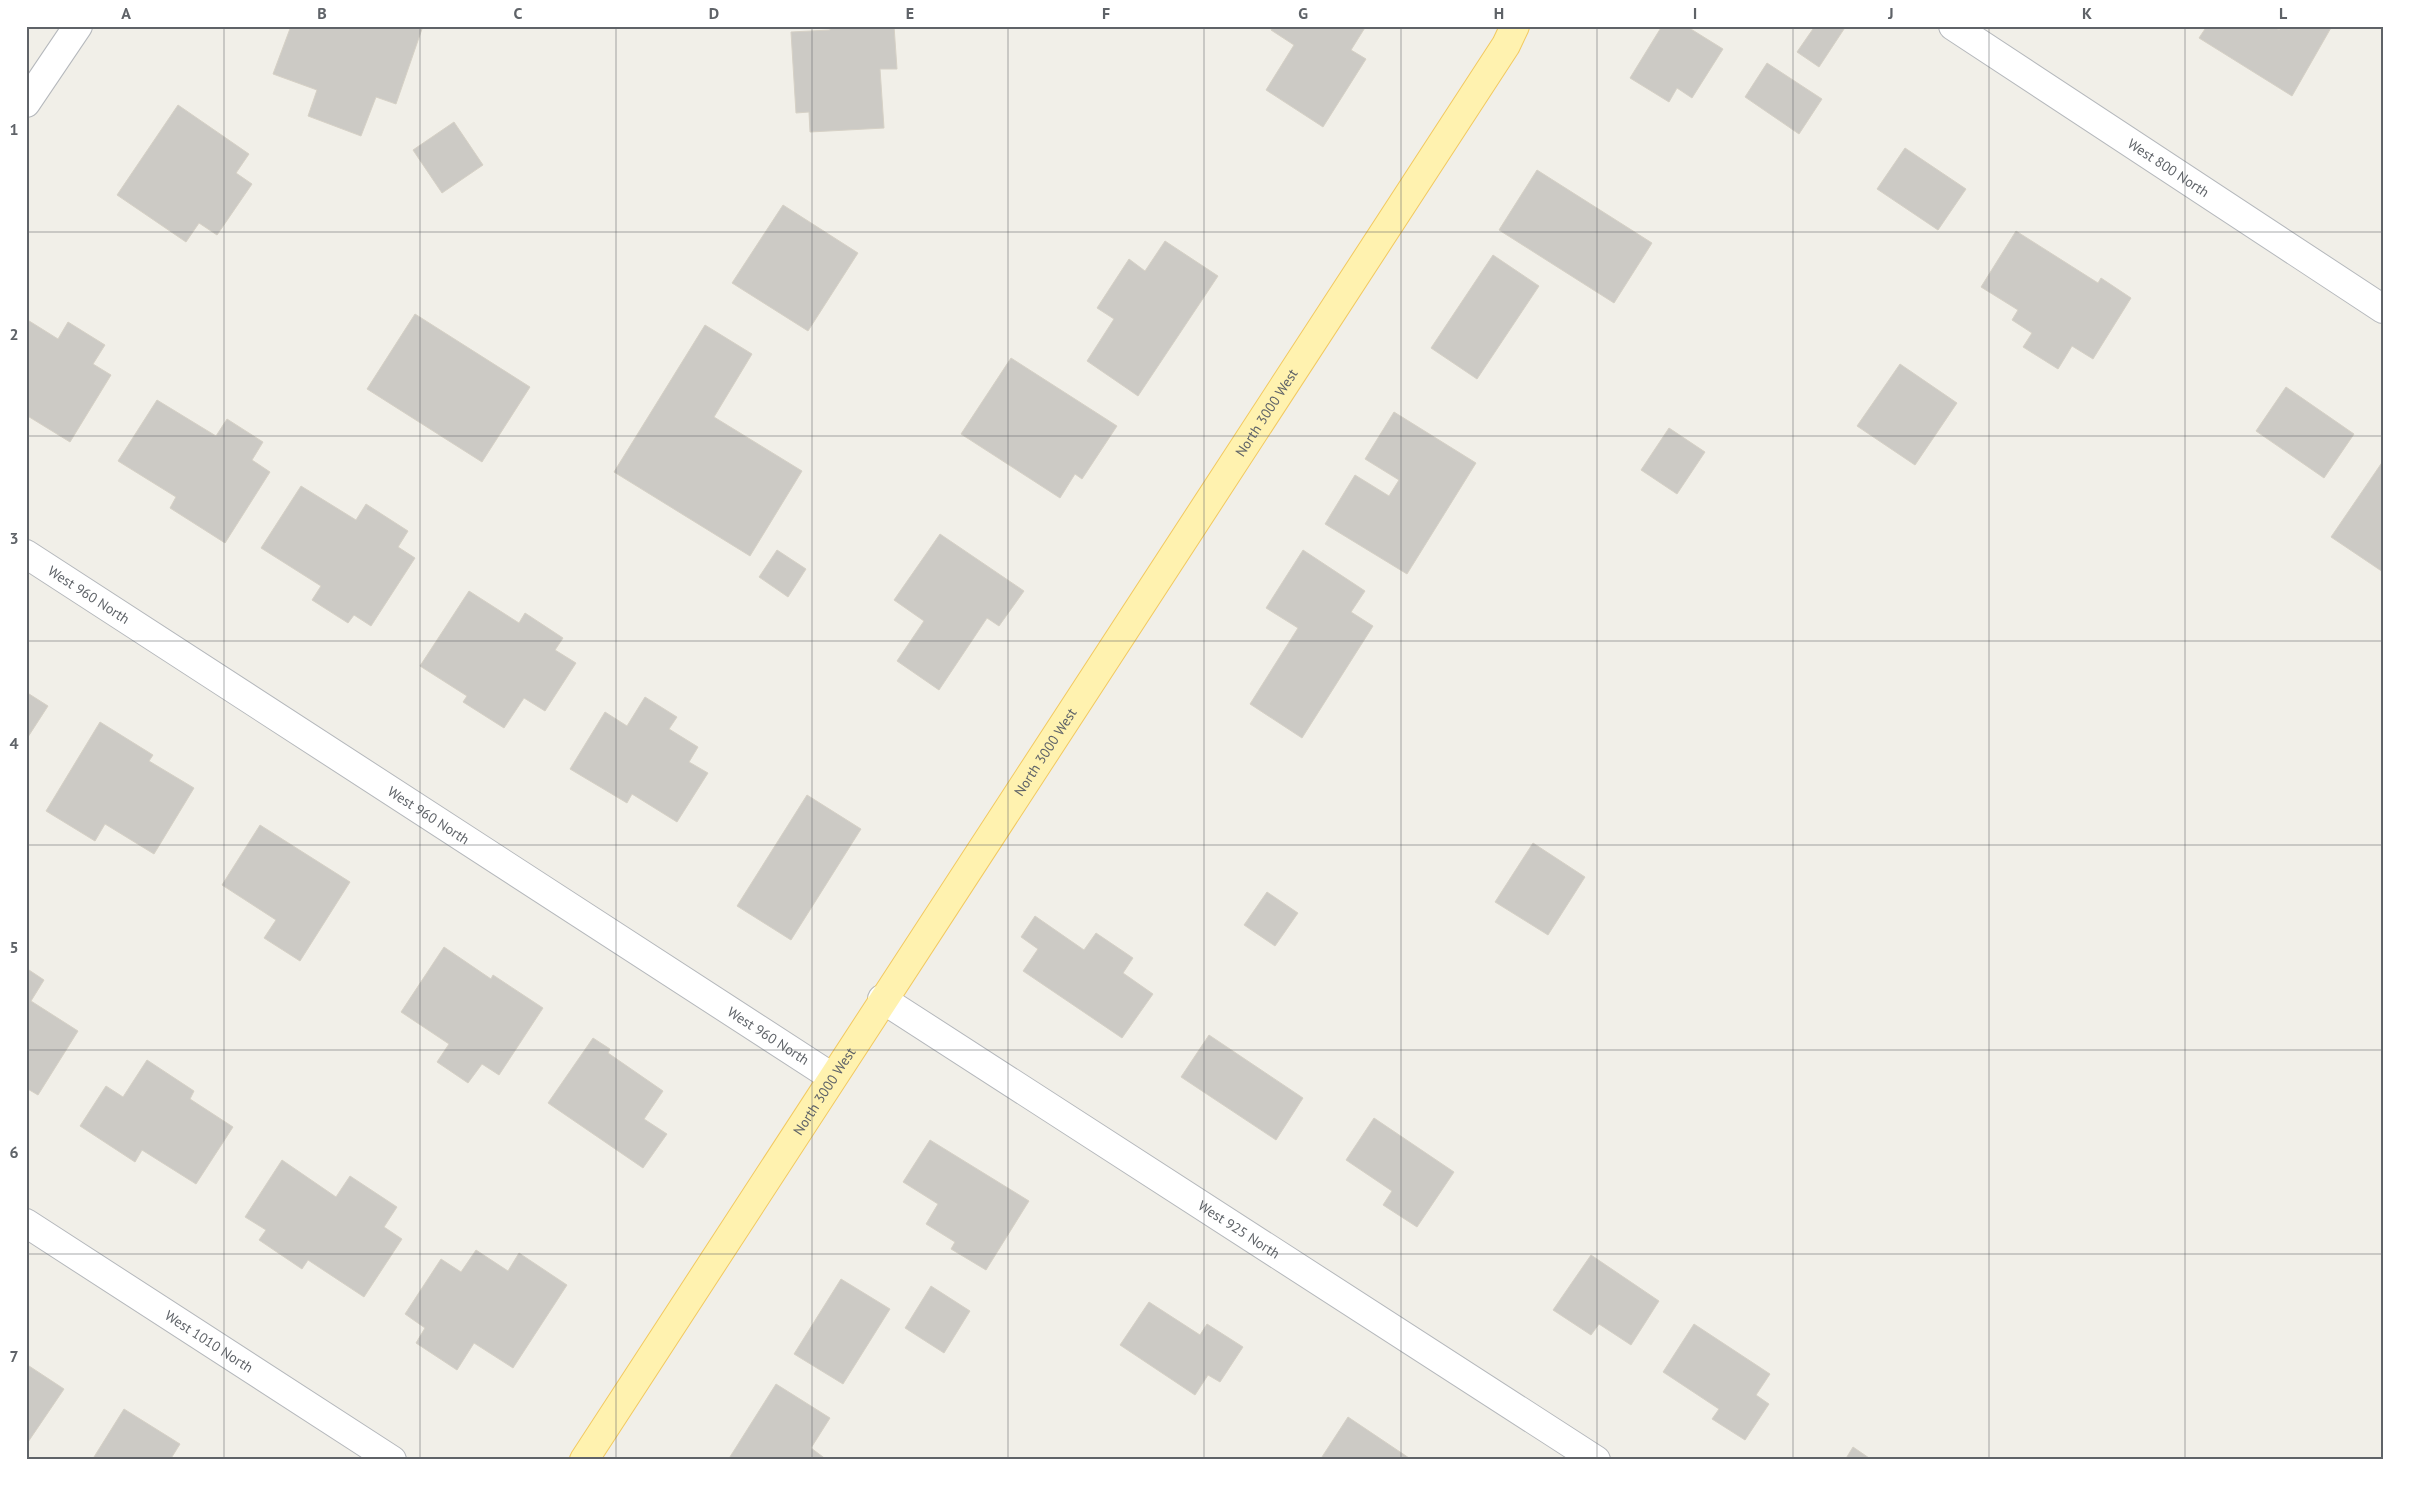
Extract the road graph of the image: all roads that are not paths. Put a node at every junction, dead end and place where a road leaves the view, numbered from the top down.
1 (78, 26) edge
2 (1953, 26) edge
3 (1515, 32) edge
4 (26, 103) edge
5 (2383, 309) edge
6 (26, 554) edge
7 (882, 999) junction
8 (832, 1077) junction
9 (26, 1223) edge
10 (392, 1460) edge
11 (584, 1460) edge
12 (1596, 1460) edge

1 - 4 street
2 - 5 street, West 800 North
3 - 7 main road, North 3000 West
6 - 8 street, West 960 North
7 - 8 main road, North 3000 West
7 - 12 street, West 925 North
8 - 11 main road, North 3000 West
9 - 10 street, West 1010 North

